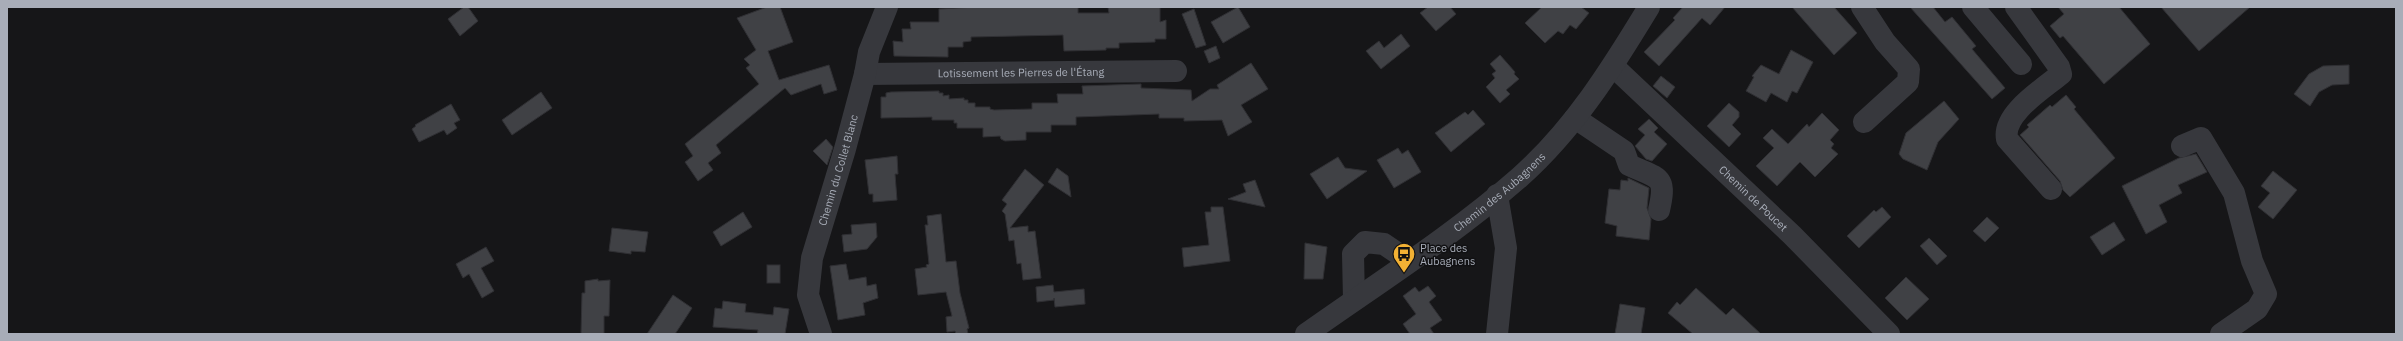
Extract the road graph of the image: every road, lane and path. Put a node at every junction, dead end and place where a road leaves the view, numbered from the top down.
1 (886, 7) edge
2 (1649, 7) edge
3 (1862, 7) edge
4 (2009, 7) edge
5 (2016, 7) edge
6 (1978, 14) edge
7 (2021, 64) dead end
8 (1613, 66) junction
9 (1176, 71) dead end
10 (865, 74) junction
11 (1575, 118) junction
12 (1864, 122) dead end
13 (2182, 146) dead end
14 (2051, 189) dead end
15 (1497, 195) junction
16 (1659, 210) dead end
17 (1409, 261) junction
18 (1354, 300) junction
19 (821, 334) edge
20 (1306, 334) edge
21 (1497, 334) edge
22 (1889, 334) edge
23 (2221, 334) edge

1 - 10 street, Chemin du Collet Blanc
2 - 8 street, Chemin des Aubagnens
3 - 12 street
4 - 6 street
5 - 14 street
6 - 7 street
8 - 11 street, Chemin des Aubagnens
8 - 22 street, Chemin de Poucet
9 - 10 street, Lotissement les Pierres de l'Étang
10 - 19 street, Chemin du Collet Blanc
11 - 15 street, Chemin des Aubagnens
11 - 16 street
13 - 23 street
15 - 17 street, Chemin des Aubagnens
15 - 21 street
17 - 18 street, Chemin des Aubagnens
17 - 18 street
18 - 20 street, Chemin des Aubagnens

